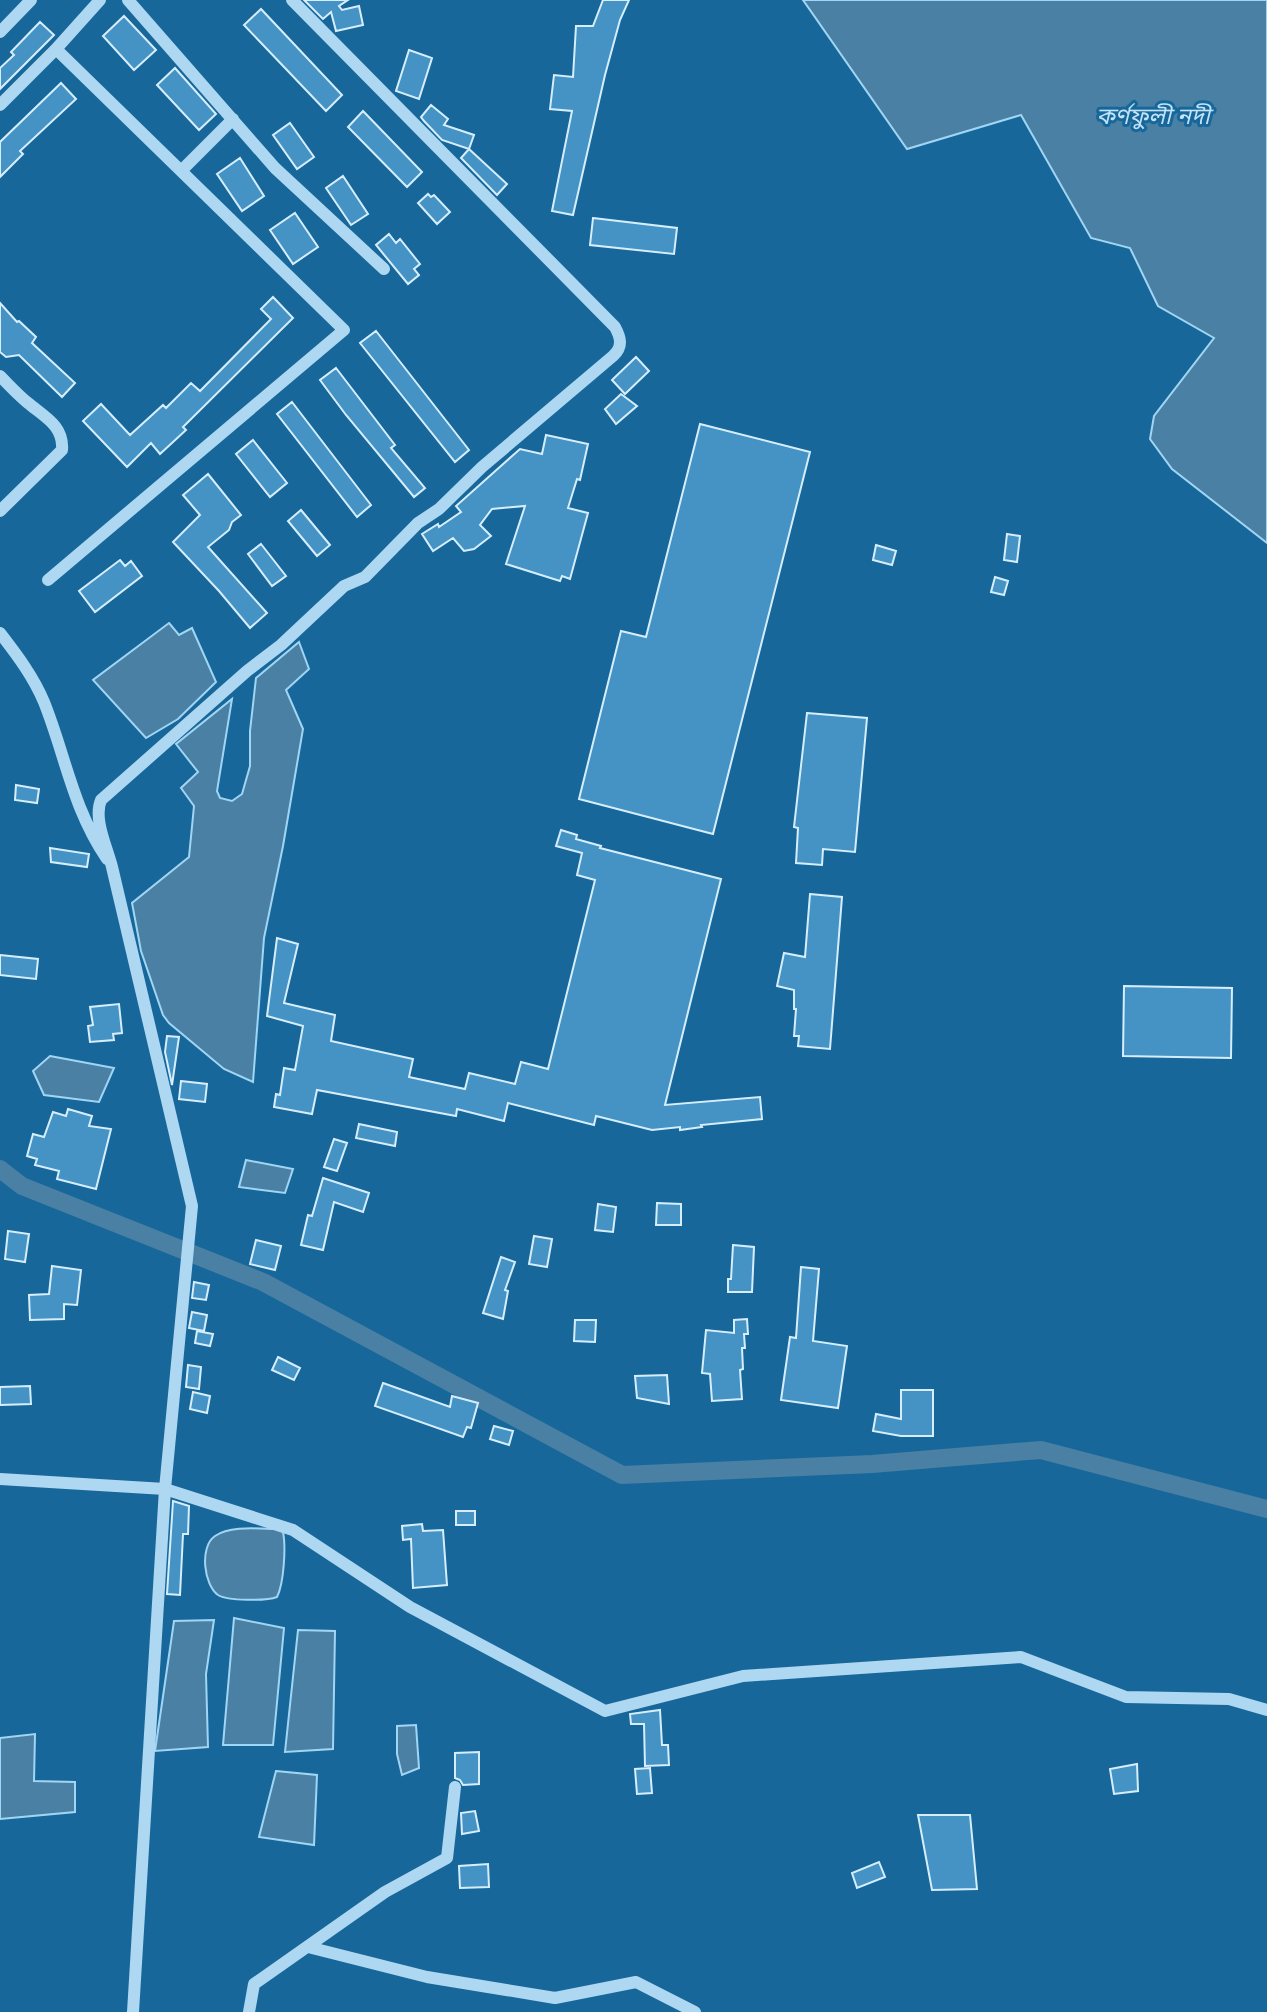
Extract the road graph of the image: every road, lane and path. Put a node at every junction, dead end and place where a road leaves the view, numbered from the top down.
1 (31, 0) edge
2 (100, 0) edge
3 (128, 0) edge
4 (292, 0) edge
5 (0, 32) edge
6 (56, 49) junction
7 (0, 105) edge
8 (233, 119) junction
9 (181, 171) junction
10 (384, 269) dead end
11 (0, 376) edge
12 (0, 511) edge
13 (48, 580) dead end
14 (0, 633) edge
15 (112, 867) junction
16 (0, 1479) edge
17 (165, 1489) junction
18 (1267, 1710) edge
19 (455, 1787) dead end
20 (308, 1947) junction
21 (134, 2012) edge
22 (249, 2012) edge
23 (695, 2012) edge

1 - 5 street
2 - 6 street
3 - 8 street
4 - 15 street
6 - 7 street
6 - 9 street
8 - 9 street
8 - 10 street
9 - 13 street
11 - 12 street
14 - 15 street
15 - 17 street
16 - 17 street
17 - 18 street
17 - 21 street
19 - 20 street
20 - 22 street
20 - 23 street

